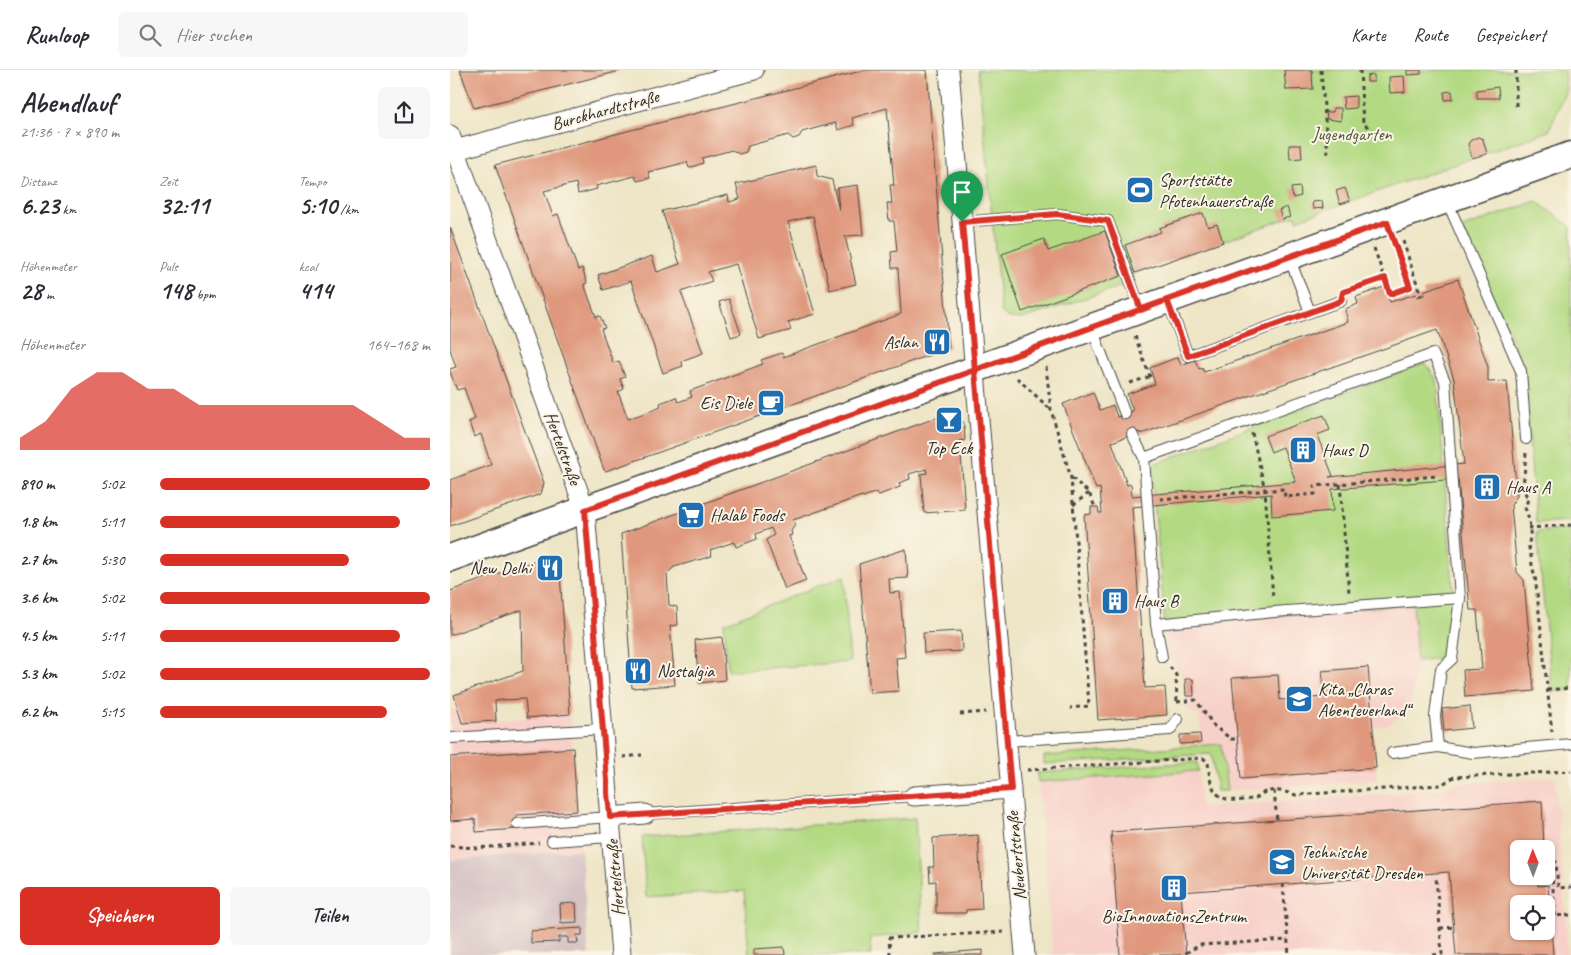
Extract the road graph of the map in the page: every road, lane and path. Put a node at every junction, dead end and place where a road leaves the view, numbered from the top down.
1 (754, 70) edge
2 (949, 70) edge
3 (1321, 70) edge
4 (1360, 70) edge
5 (1516, 70) edge
6 (1516, 108) dead end
7 (1380, 131) dead end
8 (453, 142) edge
9 (1328, 155) dead end
10 (1571, 156) edge
11 (1447, 200) junction
12 (962, 222) junction
13 (1383, 223) junction
14 (1289, 256) junction
15 (1385, 278) junction
16 (1421, 296) dead end
17 (1167, 300) junction
18 (1341, 301) joint
19 (1141, 310) junction
20 (1310, 312) junction
21 (1091, 328) junction
22 (1044, 345) junction
23 (1143, 358) dead end
24 (1000, 361) junction
25 (975, 370) junction
26 (1127, 375) dead end
27 (1051, 410) junction
28 (1125, 414) dead end
29 (1249, 420) junction
30 (1132, 434) dead end
31 (1526, 439) joint
32 (1144, 458) junction
33 (1452, 475) junction
34 (1071, 478) junction
35 (1340, 484) junction
36 (1265, 490) junction
37 (1089, 493) junction
38 (1148, 500) junction
39 (1073, 505) junction
40 (1094, 507) dead end
41 (585, 510) junction
42 (1571, 524) edge
43 (1528, 528) junction
44 (450, 558) edge
45 (1460, 598) junction
46 (1350, 606) junction
47 (1274, 612) junction
48 (1156, 624) junction
49 (1162, 657) joint
50 (1571, 688) edge
51 (1547, 690) junction
52 (1177, 702) junction
53 (1070, 708) dead end
54 (990, 712) dead end
55 (960, 714) dead end
56 (1178, 719) joint
57 (603, 729) junction
58 (450, 738) edge
59 (1238, 739) dead end
60 (1007, 742) junction
61 (1571, 744) edge
62 (1553, 745) junction
63 (1438, 747) junction
64 (1392, 753) dead end
65 (642, 755) dead end
66 (627, 756) dead end
67 (1571, 771) edge
68 (1010, 780) junction
69 (1274, 791) junction
70 (914, 796) joint
71 (645, 814) joint
72 (610, 817) junction
73 (1277, 821) dead end
74 (517, 824) dead end
75 (611, 836) junction
76 (552, 841) joint
77 (450, 846) edge
78 (1436, 877) dead end
79 (1283, 884) dead end
80 (1571, 887) edge
81 (1571, 915) edge
82 (1454, 927) dead end
83 (1440, 928) junction
84 (1023, 930) junction
85 (1288, 940) junction
86 (1186, 953) dead end
87 (621, 955) edge
88 (890, 955) edge
89 (1025, 955) edge
90 (1289, 955) edge
91 (1433, 955) edge

1 - 8 street, Burckhardtstraße
2 - 12 street, Neubertstraße
3 - 9 path
4 - 7 path
5 - 6 path
8 - 41 street, Hertelstraße
10 - 11 street
11 - 13 street
11 - 31 lane
12 - 19 lane
12 - 25 street, Neubertstraße
13 - 14 street
13 - 15 path
13 - 15 path
13 - 16 path
14 - 17 street
14 - 20 lane
15 - 18 path
17 - 19 street
17 - 20 lane
18 - 20 lane
19 - 21 street
21 - 22 street
21 - 28 lane
22 - 24 street
22 - 27 path
23 - 26 path
24 - 25 street
24 - 27 path
25 - 41 street
25 - 60 street, Neubertstraße
27 - 34 path
29 - 32 lane
29 - 33 lane
29 - 36 path
30 - 32 lane
31 - 43 path
32 - 38 lane
33 - 35 path
33 - 45 lane
34 - 37 path
34 - 39 path
35 - 36 path
35 - 46 path
36 - 38 path
36 - 47 path
37 - 39 path
37 - 40 path
38 - 48 lane
39 - 53 path
41 - 44 street
41 - 57 street, Hertelstraße
42 - 43 path
43 - 51 path
45 - 46 lane
45 - 63 lane
46 - 47 lane
47 - 48 lane
48 - 49 lane
49 - 52 path
50 - 51 path
51 - 62 path
52 - 56 path
52 - 59 path
54 - 55 path
56 - 60 lane
57 - 58 lane
57 - 72 street, Hertelstraße
60 - 68 street, Neubertstraße
61 - 62 lane
62 - 63 lane
63 - 64 lane
65 - 66 path
67 - 69 path
68 - 69 path
68 - 70 street
68 - 84 street, Neubertstraße
69 - 73 path
70 - 71 lane
71 - 72 street
72 - 74 lane
72 - 75 street, Hertelstraße
75 - 76 lane
75 - 87 street, Hertelstraße
76 - 77 path
78 - 83 path
79 - 85 path
80 - 81 path
82 - 83 path
83 - 91 path
84 - 88 path
84 - 89 street, Neubertstraße
85 - 86 path
85 - 90 path

